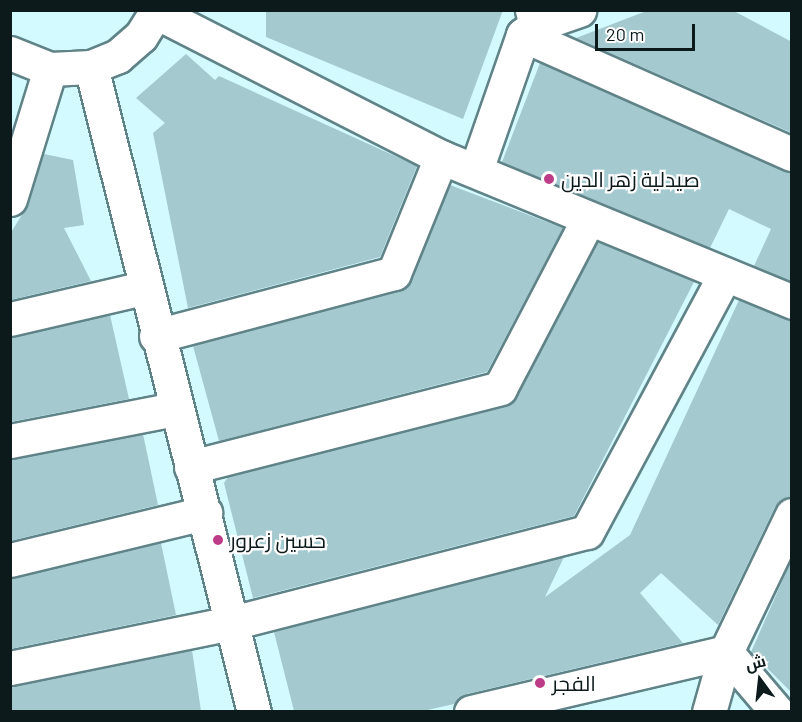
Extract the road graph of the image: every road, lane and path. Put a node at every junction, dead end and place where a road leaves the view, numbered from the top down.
1 (579, 10) edge
2 (157, 11) edge
3 (530, 24) edge
4 (10, 53) edge
5 (91, 67) junction
6 (50, 69) junction
7 (792, 154) edge
8 (441, 157) junction
9 (476, 170) junction
10 (10, 199) edge
11 (588, 220) junction
12 (725, 275) junction
13 (143, 288) junction
14 (792, 302) edge
15 (10, 319) edge
16 (156, 336) junction
17 (175, 409) junction
18 (10, 441) edge
19 (191, 467) junction
20 (205, 513) junction
21 (792, 515) edge
22 (10, 560) edge
23 (232, 623) junction
24 (726, 652) junction
25 (10, 668) edge
26 (254, 711) edge
27 (471, 711) edge
28 (709, 711) edge
29 (777, 711) edge

1 - 3 street
2 - 5 street
2 - 8 street
3 - 7 street
3 - 9 street
4 - 6 street
5 - 6 street
5 - 13 street
6 - 10 street
8 - 9 street
8 - 16 street
9 - 11 street
11 - 12 street
11 - 19 street
12 - 14 street
12 - 23 street
13 - 15 street
13 - 16 street
16 - 17 street
17 - 18 street
17 - 19 street
19 - 20 street
20 - 22 street
20 - 23 street
21 - 24 street
23 - 25 street
23 - 26 street
24 - 27 street
24 - 28 street
24 - 29 street

